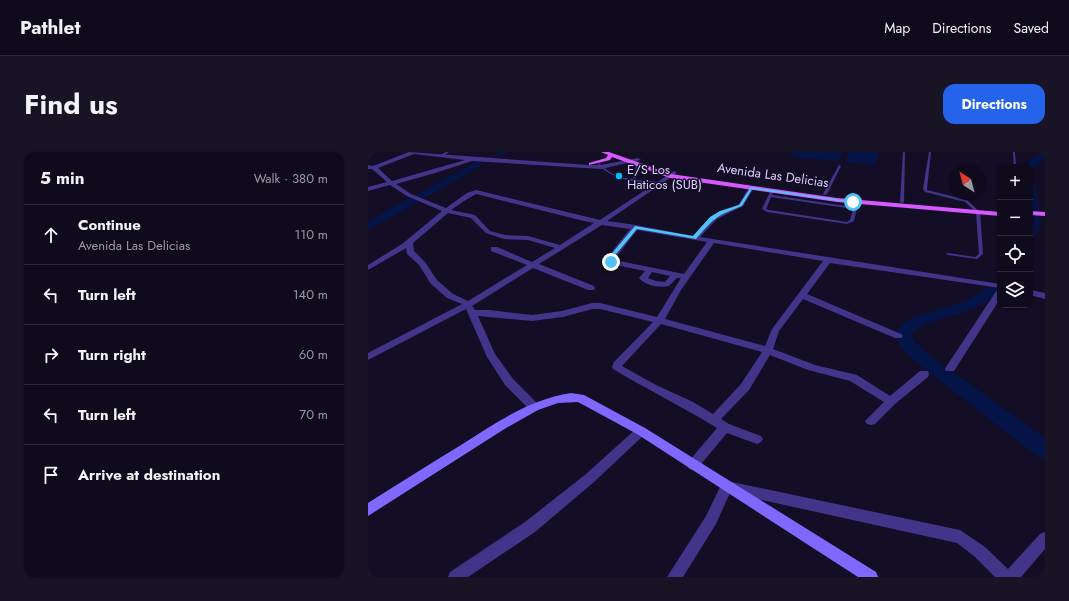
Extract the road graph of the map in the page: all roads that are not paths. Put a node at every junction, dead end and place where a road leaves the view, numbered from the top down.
1 (413, 152) edge
2 (429, 152) edge
3 (604, 152) edge
4 (618, 152) edge
5 (904, 152) edge
6 (930, 152) edge
7 (1014, 152) edge
8 (445, 154) edge
9 (611, 155) junction
10 (472, 158) junction
11 (627, 160) junction
12 (637, 163) junction
13 (591, 164) junction
14 (1015, 164) edge
15 (600, 165) junction
16 (840, 166) dead end
17 (371, 168) edge
18 (672, 174) junction
19 (634, 180) junction
20 (661, 182) junction
21 (391, 183) junction
22 (743, 185) junction
23 (751, 188) junction
24 (368, 189) edge
25 (771, 194) junction
26 (825, 194) junction
27 (902, 202) junction
28 (854, 205) junction
29 (972, 208) junction
30 (447, 210) junction
31 (997, 210) edge
32 (978, 212) junction
33 (1033, 213) edge
34 (997, 214) edge
35 (1045, 214) edge
36 (1033, 217) edge
37 (1045, 218) edge
38 (603, 222) junction
39 (636, 227) junction
40 (694, 238) junction
41 (712, 241) junction
42 (410, 243) junction
43 (560, 247) junction
44 (494, 248) dead end
45 (948, 254) dead end
46 (828, 260) junction
47 (533, 265) junction
48 (368, 268) edge
49 (686, 277) junction
50 (997, 286) edge
51 (591, 288) dead end
52 (1033, 293) edge
53 (802, 295) junction
54 (1045, 296) edge
55 (997, 297) edge
56 (470, 309) junction
57 (659, 321) junction
58 (898, 336) dead end
59 (768, 350) junction
60 (368, 357) edge
61 (950, 369) dead end
62 (924, 374) dead end
63 (891, 401) junction
64 (534, 407) junction
65 (714, 420) junction
66 (871, 421) dead end
67 (725, 427) junction
68 (642, 431) junction
69 (756, 439) dead end
70 (693, 465) junction
71 (727, 486) junction
72 (368, 510) edge
73 (1045, 539) edge
74 (868, 576) edge
75 (455, 577) edge
76 (674, 577) edge
77 (1006, 577) edge
78 (1012, 577) edge

1 - 8 street
1 - 17 street
2 - 8 street
3 - 9 main road, Avenida Las Delicias
4 - 11 main road, Avenida Las Delicias
5 - 27 lane
6 - 29 lane
7 - 14 lane
8 - 10 street
9 - 11 main road, Avenida Las Delicias
9 - 13 main road
10 - 13 street
10 - 15 street
10 - 21 street
11 - 12 main road, Avenida Las Delicias
11 - 15 street
12 - 18 main road, Avenida Las Delicias
12 - 19 lane
13 - 15 street
15 - 19 lane
16 - 26 lane
17 - 21 street
18 - 20 street
18 - 22 main road, Avenida Las Delicias
19 - 20 lane
20 - 38 street
21 - 24 street
21 - 30 street
22 - 23 main road, Avenida Las Delicias
22 - 26 main road, Avenida Las Delicias
23 - 25 main road, Avenida Las Delicias
23 - 40 street
25 - 28 main road, Avenida Las Delicias
25 - 28 lane
26 - 27 main road, Avenida Las Delicias
27 - 29 main road, Avenida Las Delicias
28 - 32 main road, Avenida Las Delicias
29 - 31 main road, Avenida Las Delicias
29 - 32 lane
30 - 38 street
30 - 42 street
30 - 43 street
32 - 34 main road, Avenida Las Delicias
32 - 45 lane
33 - 35 main road
36 - 37 main road
38 - 39 street
38 - 43 street
39 - 40 street
39 - 49 street
40 - 41 street
41 - 46 street
41 - 49 street
42 - 48 street
42 - 56 street
43 - 47 street
44 - 47 street
46 - 50 street
46 - 53 street
47 - 51 street
47 - 56 street
49 - 57 street
52 - 54 street
53 - 58 street
53 - 59 street
55 - 61 street
56 - 57 street
56 - 60 street
56 - 64 street
57 - 59 street
57 - 65 street
59 - 63 street
59 - 65 street
62 - 63 street
63 - 66 street
64 - 68 street
64 - 72 street
65 - 67 street
67 - 69 street
67 - 70 street
68 - 70 street
68 - 75 street
70 - 71 street
71 - 74 street
71 - 76 street
71 - 77 street
73 - 78 street

